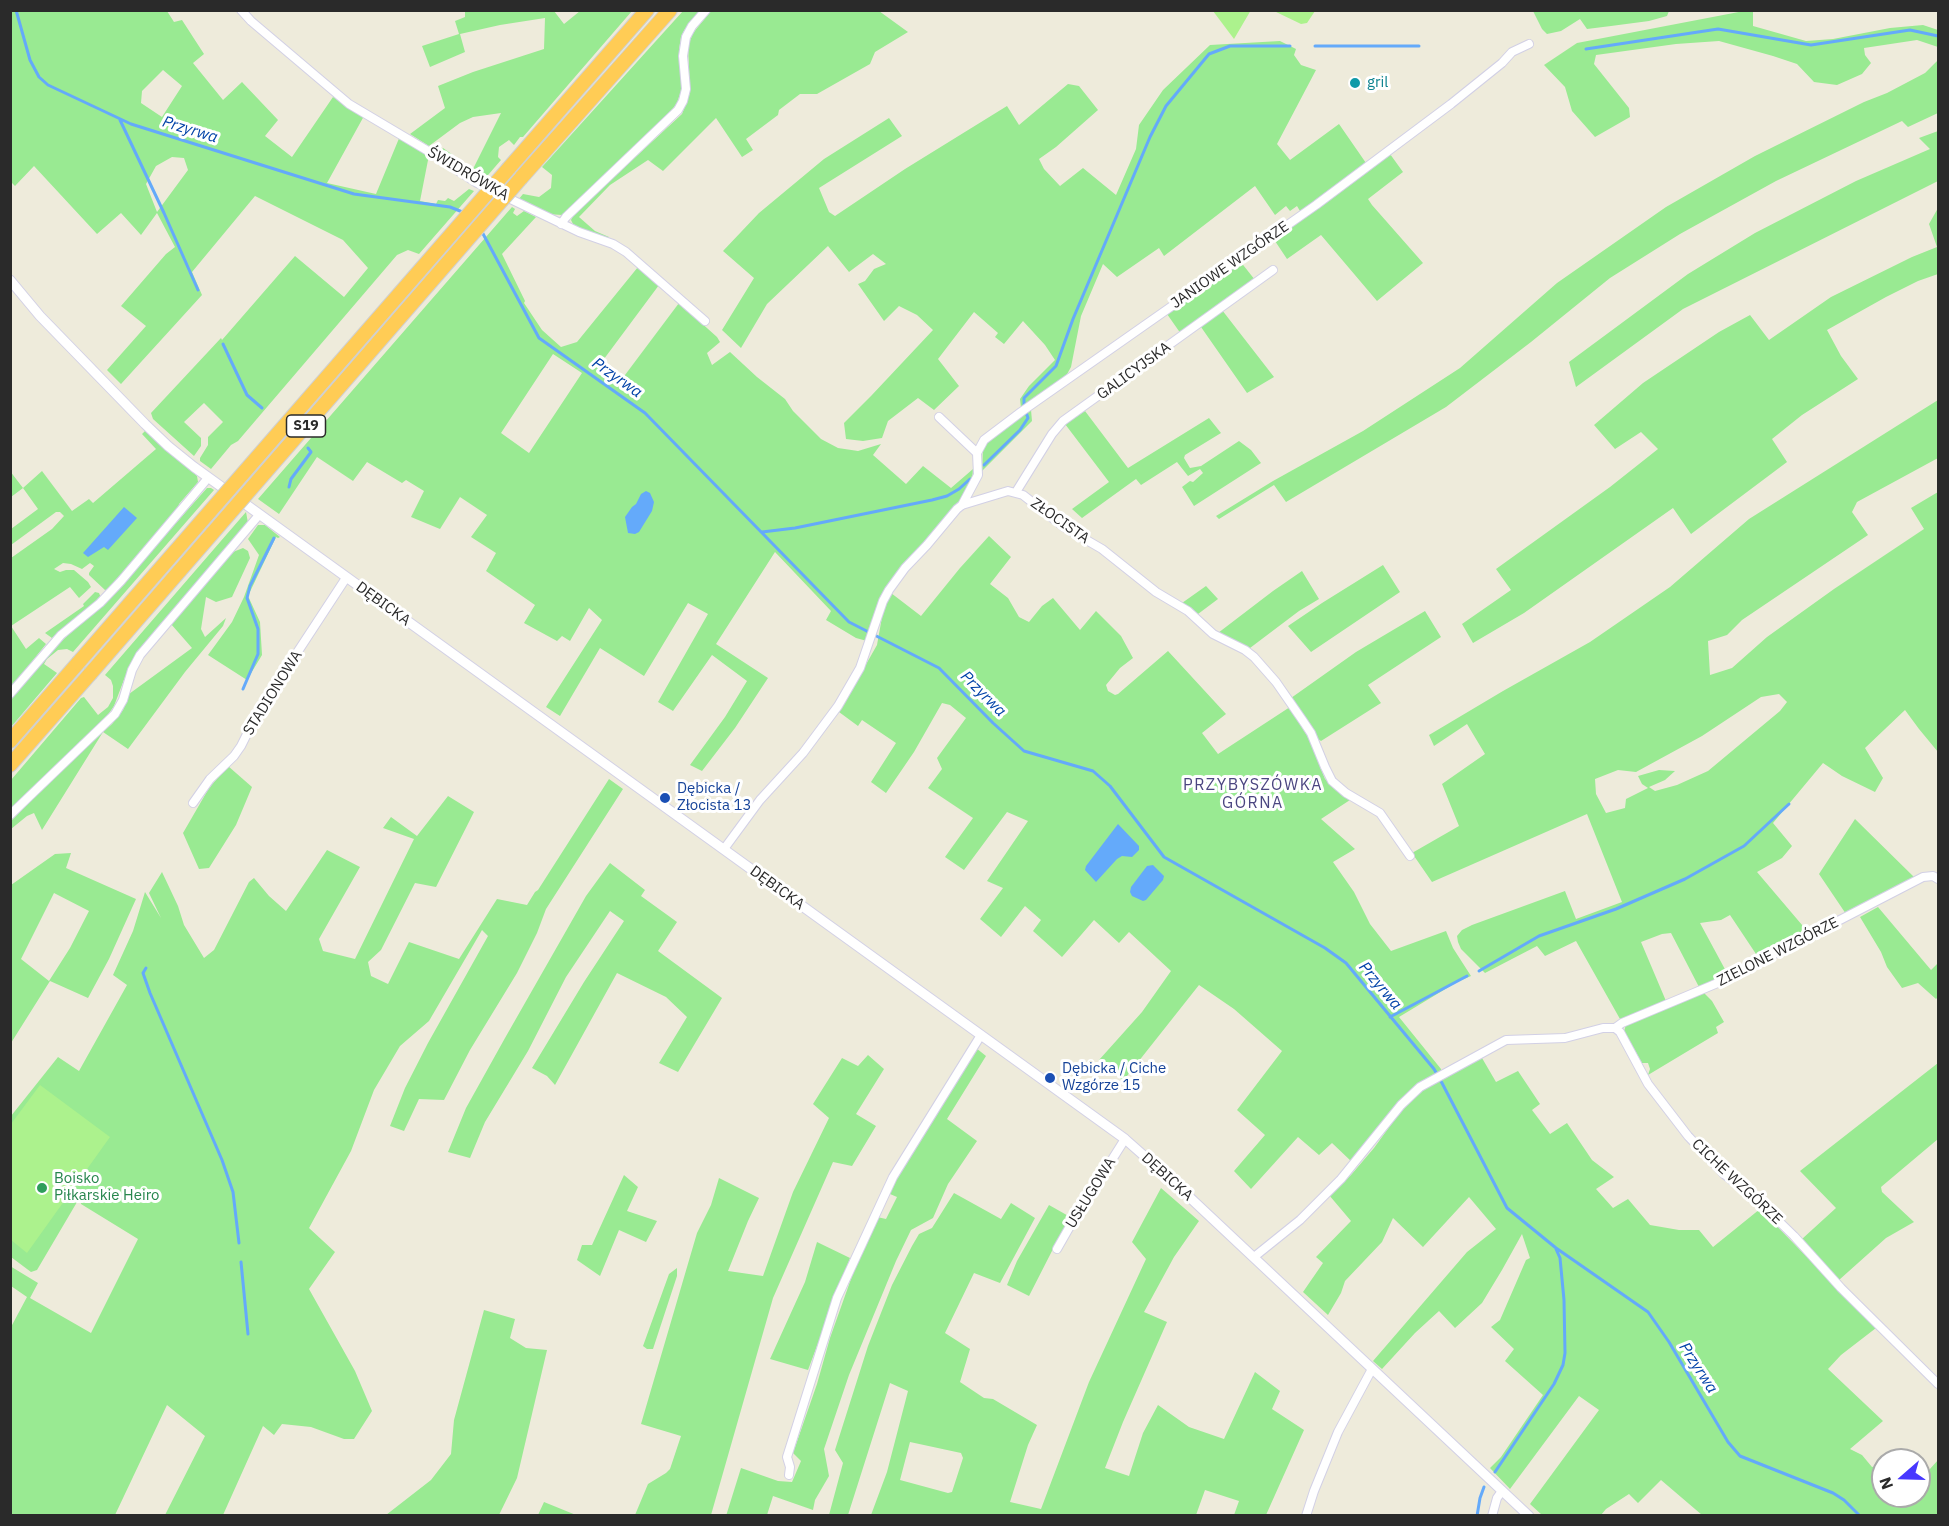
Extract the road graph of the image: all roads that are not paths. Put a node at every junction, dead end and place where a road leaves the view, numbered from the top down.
1 (241, 10) edge
2 (647, 10) edge
3 (670, 10) edge
4 (706, 10) edge
5 (1529, 44) dead end
6 (561, 224) junction
7 (1273, 270) dead end
8 (10, 280) edge
9 (705, 321) dead end
10 (939, 417) dead end
11 (977, 453) junction
12 (208, 478) junction
13 (1016, 492) junction
14 (962, 505) junction
15 (260, 515) junction
16 (346, 578) junction
17 (10, 694) edge
18 (10, 741) edge
19 (10, 765) edge
20 (193, 803) dead end
21 (10, 815) edge
22 (724, 849) junction
23 (1410, 856) dead end
24 (1938, 879) edge
25 (1616, 1028) junction
26 (981, 1035) junction
27 (1125, 1139) junction
28 (1058, 1249) dead end
29 (1254, 1257) junction
30 (1372, 1369) junction
31 (1938, 1384) edge
32 (789, 1475) dead end
33 (1502, 1491) junction
34 (1494, 1514) edge
35 (1306, 1515) edge
36 (1529, 1515) edge

1 - 6 street, ŚWIDRÓWKA
2 - 18 highway, S19, bridge
3 - 19 highway, S19, bridge
4 - 6 street
5 - 11 street, JANIOWE WZGÓRZE
6 - 9 street, ŚWIDRÓWKA
7 - 13 street, GALICYJSKA
8 - 12 street, DĘBICKA
10 - 11 street
11 - 14 street
12 - 15 street, DĘBICKA
12 - 17 street
13 - 14 street, ZŁOCISTA
13 - 23 street, ZŁOCISTA
14 - 22 street, ZŁOCISTA
15 - 16 street, DĘBICKA
15 - 21 street
16 - 20 street, STADIONOWA
16 - 22 street, DĘBICKA
22 - 26 street, DĘBICKA
24 - 25 street, ZIELONE WZGÓRZE
25 - 29 street
25 - 31 street, CICHE WZGÓRZE
26 - 27 street, DĘBICKA
26 - 32 street
27 - 28 street, USŁUGOWA
27 - 29 street, DĘBICKA
29 - 30 street, DĘBICKA
30 - 33 street, DĘBICKA
30 - 35 street
33 - 34 street
33 - 36 street, DĘBICKA

